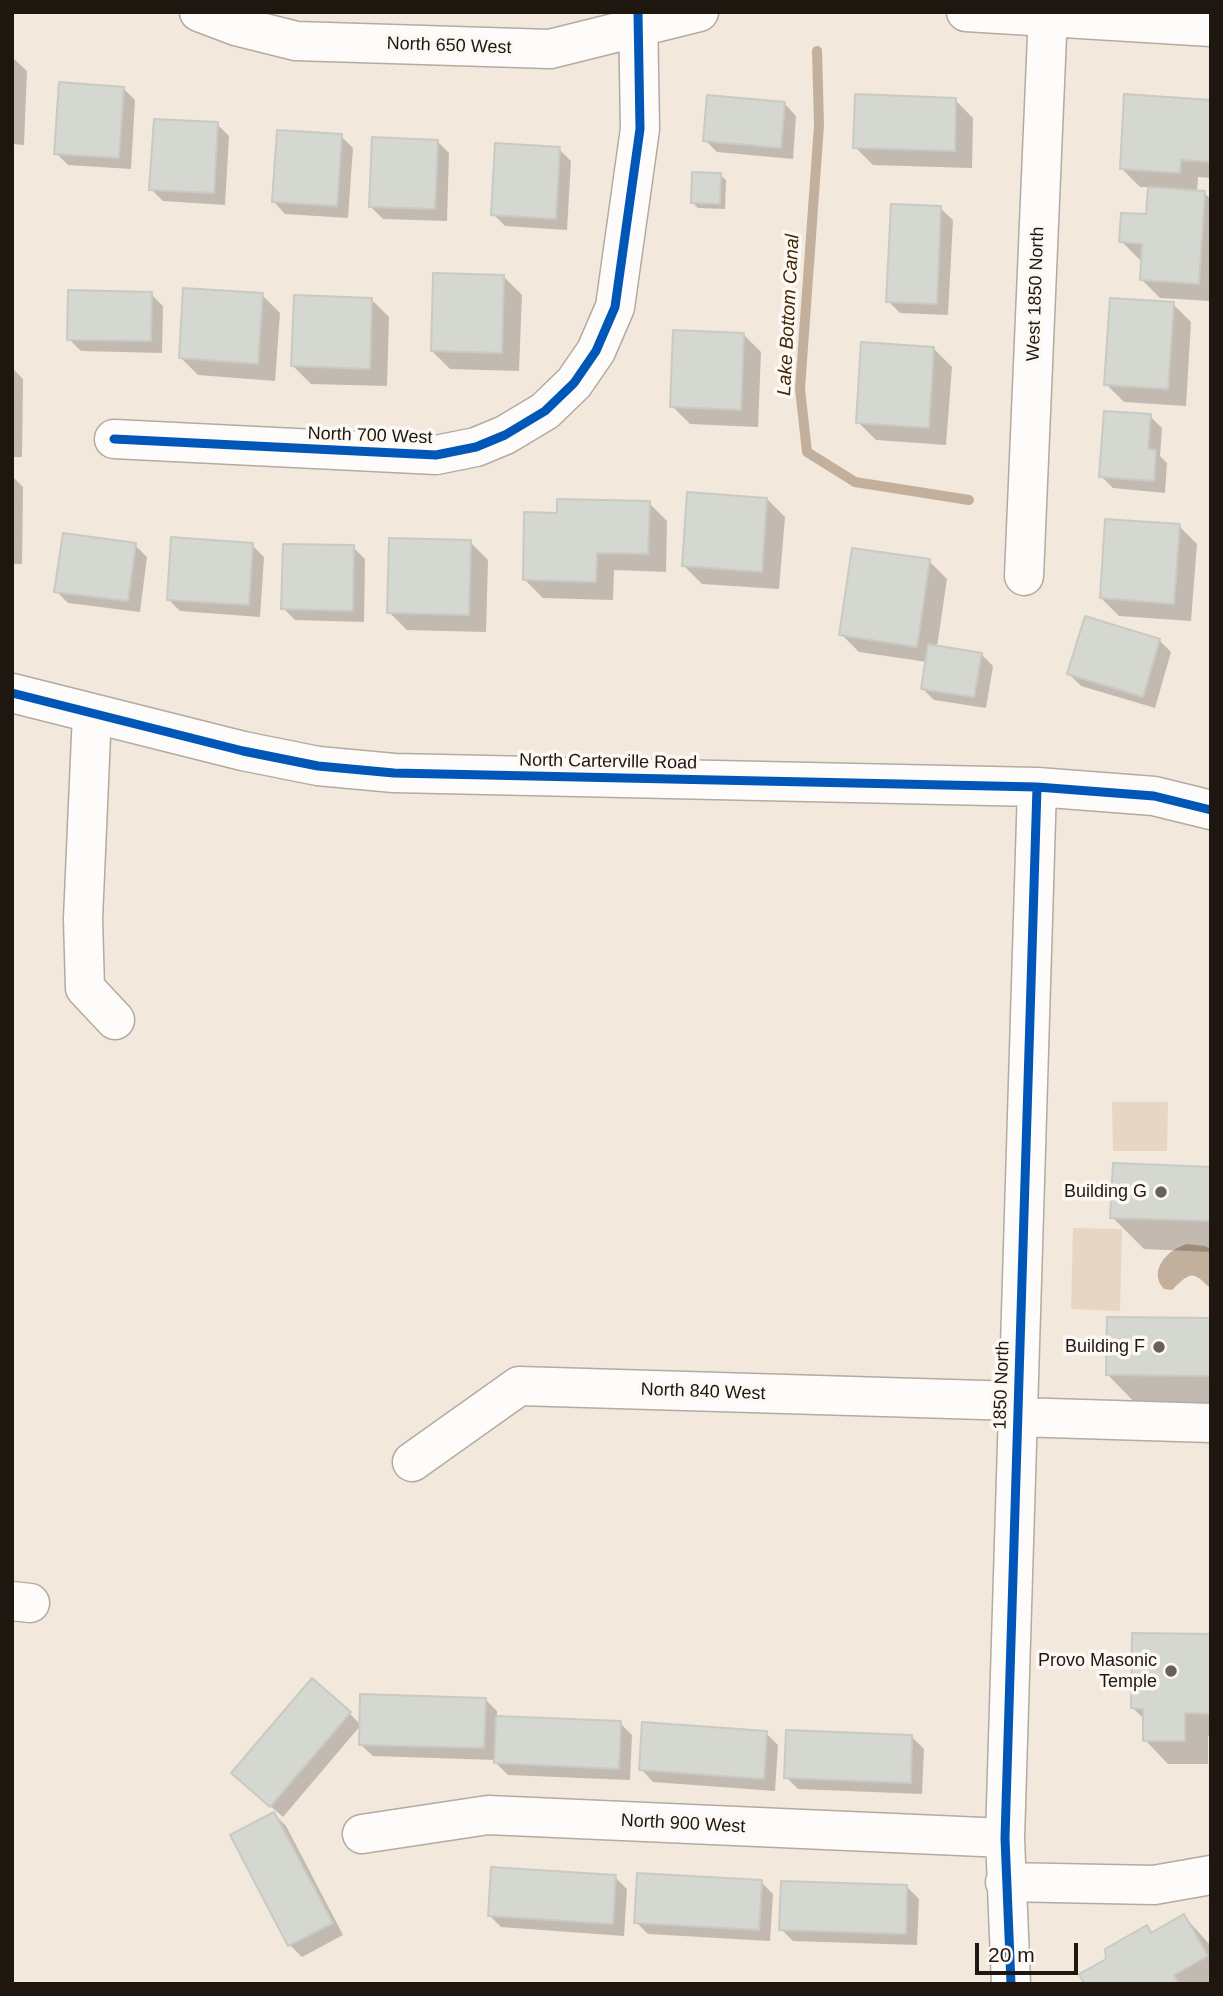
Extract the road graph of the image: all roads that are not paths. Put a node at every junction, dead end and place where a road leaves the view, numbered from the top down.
1 (200, 12) edge
2 (699, 12) edge
3 (966, 12) edge
4 (1048, 15) edge
5 (236, 19) edge
6 (638, 20) edge
7 (1211, 27) edge
8 (114, 439) dead end
9 (1024, 576) dead end
10 (12, 693) edge
11 (92, 713) junction
12 (1037, 787) junction
13 (1211, 810) edge
14 (115, 1020) dead end
15 (1017, 1409) junction
16 (1211, 1423) edge
17 (412, 1462) dead end
18 (362, 1834) dead end
19 (1004, 1838) junction
20 (1211, 1875) edge
21 (1005, 1882) junction
22 (1011, 1984) edge

1 - 5 street, North 650 West
2 - 6 street, North 650 West
3 - 4 street
4 - 7 street
4 - 9 street, West 1850 North
5 - 6 street, North 650 West
6 - 8 street, North 700 West
10 - 11 street, North Carterville Road
11 - 12 street, North Carterville Road
11 - 14 street
12 - 13 street, North Carterville Road
12 - 15 street, 1850 North
15 - 16 street, North 840 West
15 - 17 street, North 840 West
15 - 19 street, 1850 North
18 - 19 street, North 900 West
19 - 21 street, 1850 North
20 - 21 street
21 - 22 street, 1850 North

